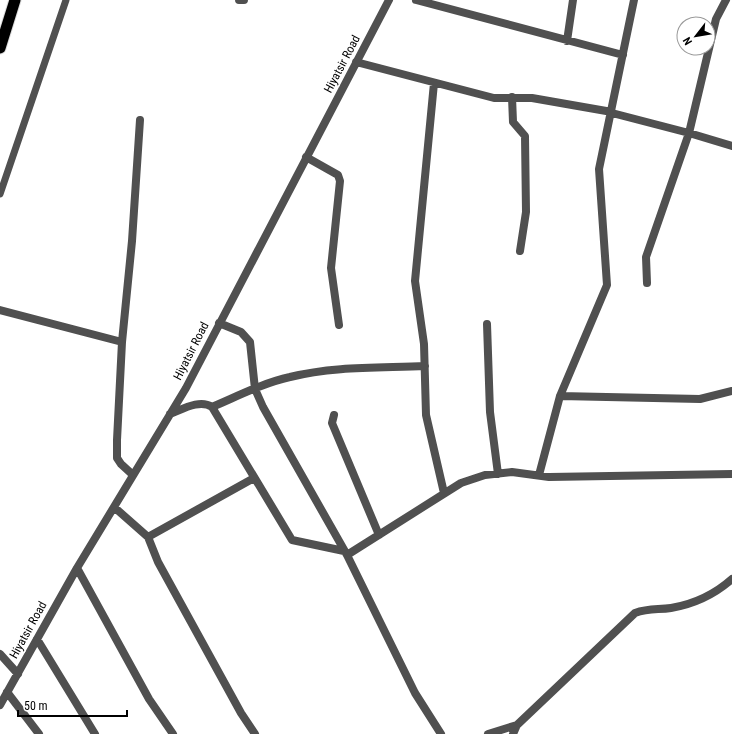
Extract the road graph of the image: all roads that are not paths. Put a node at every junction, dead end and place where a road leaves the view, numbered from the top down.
1 (15, 0) edge
2 (66, 0) edge
3 (239, 0) edge
4 (244, 0) edge
5 (389, 0) edge
6 (416, 0) edge
7 (573, 0) edge
8 (634, 0) edge
9 (726, 0) edge
10 (567, 41) junction
11 (0, 48) edge
12 (623, 55) junction
13 (356, 62) junction
14 (434, 83) junction
15 (512, 97) junction
16 (612, 113) junction
17 (140, 120) dead end
18 (690, 133) junction
19 (732, 146) edge
20 (306, 157) junction
21 (0, 194) edge
22 (520, 251) dead end
23 (647, 283) dead end
24 (0, 310) edge
25 (219, 323) junction
26 (487, 324) dead end
27 (339, 325) dead end
28 (122, 342) junction
29 (425, 366) junction
30 (255, 389) junction
31 (732, 391) edge
32 (560, 396) junction
33 (212, 407) junction
34 (170, 414) junction
35 (334, 415) dead end
36 (498, 474) junction
37 (539, 474) junction
38 (732, 474) edge
39 (133, 475) junction
40 (254, 478) junction
41 (444, 493) junction
42 (114, 507) junction
43 (379, 535) junction
44 (148, 537) junction
45 (346, 553) junction
46 (77, 568) junction
47 (732, 579) edge
48 (37, 639) junction
49 (0, 654) edge
50 (18, 674) junction
51 (8, 692) junction
52 (0, 705) edge
53 (517, 725) junction
54 (39, 734) edge
55 (95, 734) edge
56 (173, 734) edge
57 (255, 734) edge
58 (441, 734) edge
59 (488, 734) edge
60 (513, 734) edge

1 - 11 highway
2 - 21 lane
3 - 4 street
5 - 13 street, Hiyatsir Road
6 - 10 street
7 - 10 street
8 - 12 street
9 - 18 street
10 - 12 street
12 - 16 street
13 - 14 street
13 - 20 street, Hiyatsir Road
14 - 15 street
14 - 29 street
15 - 16 street
15 - 22 street
16 - 18 street
16 - 32 street
17 - 28 street
18 - 19 street
18 - 23 street
20 - 25 street, Hiyatsir Road
20 - 27 street
24 - 28 street
25 - 30 street
25 - 34 street, Hiyatsir Road
26 - 36 street
28 - 39 street
29 - 30 street
29 - 41 street
30 - 33 street
30 - 45 street
31 - 32 street
32 - 37 street
33 - 34 street
33 - 40 street
34 - 39 street, Hiyatsir Road
35 - 43 street
36 - 37 street
36 - 41 street
37 - 38 street
39 - 42 street, Hiyatsir Road
40 - 44 street
40 - 45 street
41 - 43 street
42 - 44 street
42 - 46 street, Hiyatsir Road
43 - 45 street
44 - 57 street
45 - 58 street
46 - 48 street, Hiyatsir Road
46 - 56 street
47 - 53 street
48 - 50 street, Hiyatsir Road
48 - 55 street
49 - 50 street
50 - 51 street, Hiyatsir Road
51 - 52 street, Hiyatsir Road
51 - 54 street
53 - 59 street
53 - 60 street

